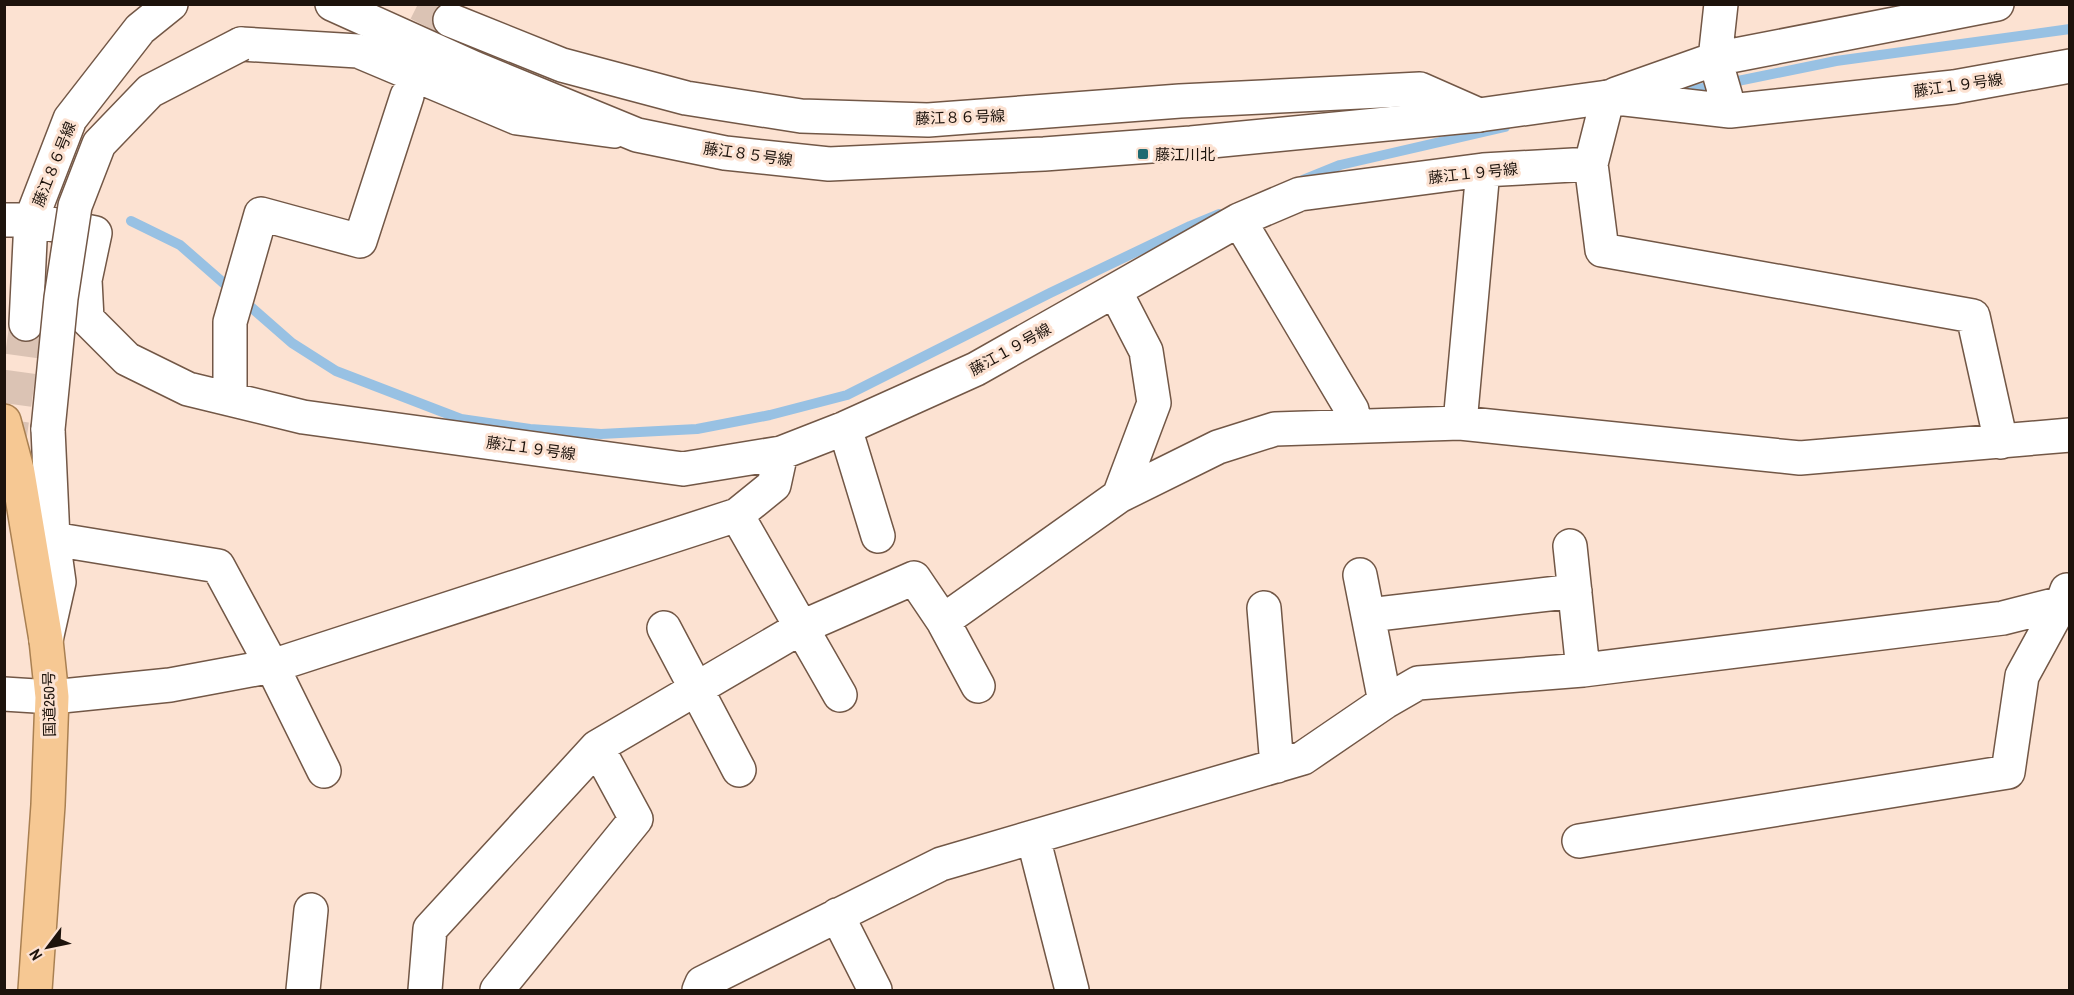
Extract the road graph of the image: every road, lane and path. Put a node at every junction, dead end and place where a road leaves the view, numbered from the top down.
1 (171, 4) edge
2 (332, 4) edge
3 (1721, 4) edge
4 (1997, 4) edge
5 (450, 20) tunnel mouth
6 (1715, 59) junction
7 (2070, 66) edge
8 (406, 96) dead end
9 (1608, 97) junction
10 (1730, 111) junction
11 (1479, 115) junction
12 (637, 135) junction
13 (1591, 164) junction
14 (1483, 170) junction
15 (18, 220) edge
16 (1239, 220) junction
17 (1115, 291) junction
18 (26, 324) tunnel mouth
19 (230, 399) junction
20 (4, 421) edge
21 (1460, 423) junction
22 (1355, 426) junction
23 (845, 428) junction
24 (2070, 435) edge
25 (2001, 442) junction
26 (781, 453) junction
27 (1119, 496) junction
28 (737, 515) junction
29 (878, 536) dead end
30 (53, 539) junction
31 (1570, 546) dead end
32 (1360, 575) dead end
33 (1575, 591) junction
34 (2067, 594) edge
35 (1264, 608) dead end
36 (1369, 615) junction
37 (943, 621) junction
38 (802, 627) junction
39 (664, 628) dead end
40 (46, 640) junction
41 (272, 666) junction
42 (1583, 670) junction
43 (978, 686) dead end
44 (695, 690) junction
45 (4, 694) edge
46 (840, 695) dead end
47 (52, 697) junction
48 (1385, 702) junction
49 (597, 747) junction
50 (1277, 766) junction
51 (739, 770) dead end
52 (324, 771) dead end
53 (1033, 837) junction
54 (1579, 841) dead end
55 (310, 910) dead end
56 (837, 915) junction
57 (34, 990) edge
58 (303, 990) edge
59 (425, 990) edge
60 (497, 990) edge
61 (699, 990) edge
62 (875, 990) edge
63 (1072, 990) edge

1 - 15 street, 藤江８６号線
2 - 12 street, 藤江８５号線
3 - 6 street
4 - 6 street
5 - 11 street, 藤江８６号線
6 - 9 street
6 - 10 street
7 - 10 street, 藤江１９号線
8 - 19 street
9 - 10 street, 藤江１９号線
9 - 11 street, 藤江８５号線
9 - 13 street
11 - 12 street, 藤江８５号線
12 - 30 street, bridge
13 - 14 street, 藤江１９号線
13 - 25 street
14 - 16 street, 藤江１９号線
14 - 21 street
15 - 18 street, 藤江８６号線
15 - 19 street, 藤江１９号線
16 - 17 street, 藤江１９号線
16 - 22 street
17 - 23 street, 藤江１９号線
17 - 27 street
19 - 26 street, 藤江１９号線
20 - 40 highway, 国道250号
21 - 22 street
21 - 25 street
22 - 27 street
23 - 26 street, 藤江１９号線
23 - 29 street
24 - 25 street
26 - 28 street
27 - 37 street
28 - 38 street
28 - 41 street
30 - 40 street
30 - 41 street
31 - 33 street
32 - 36 street
33 - 36 street
33 - 42 street
34 - 42 street
34 - 54 street
35 - 50 street
36 - 48 street
37 - 38 street
37 - 43 street
38 - 44 street
38 - 46 street
39 - 44 street
40 - 47 highway, 国道250号
41 - 47 street
41 - 52 street
42 - 48 street
44 - 49 street
44 - 51 street
45 - 47 street
47 - 57 highway, 国道250号
48 - 50 street
49 - 59 street
49 - 60 street
50 - 53 street
53 - 56 street
53 - 63 street
55 - 58 street
56 - 61 street
56 - 62 street

